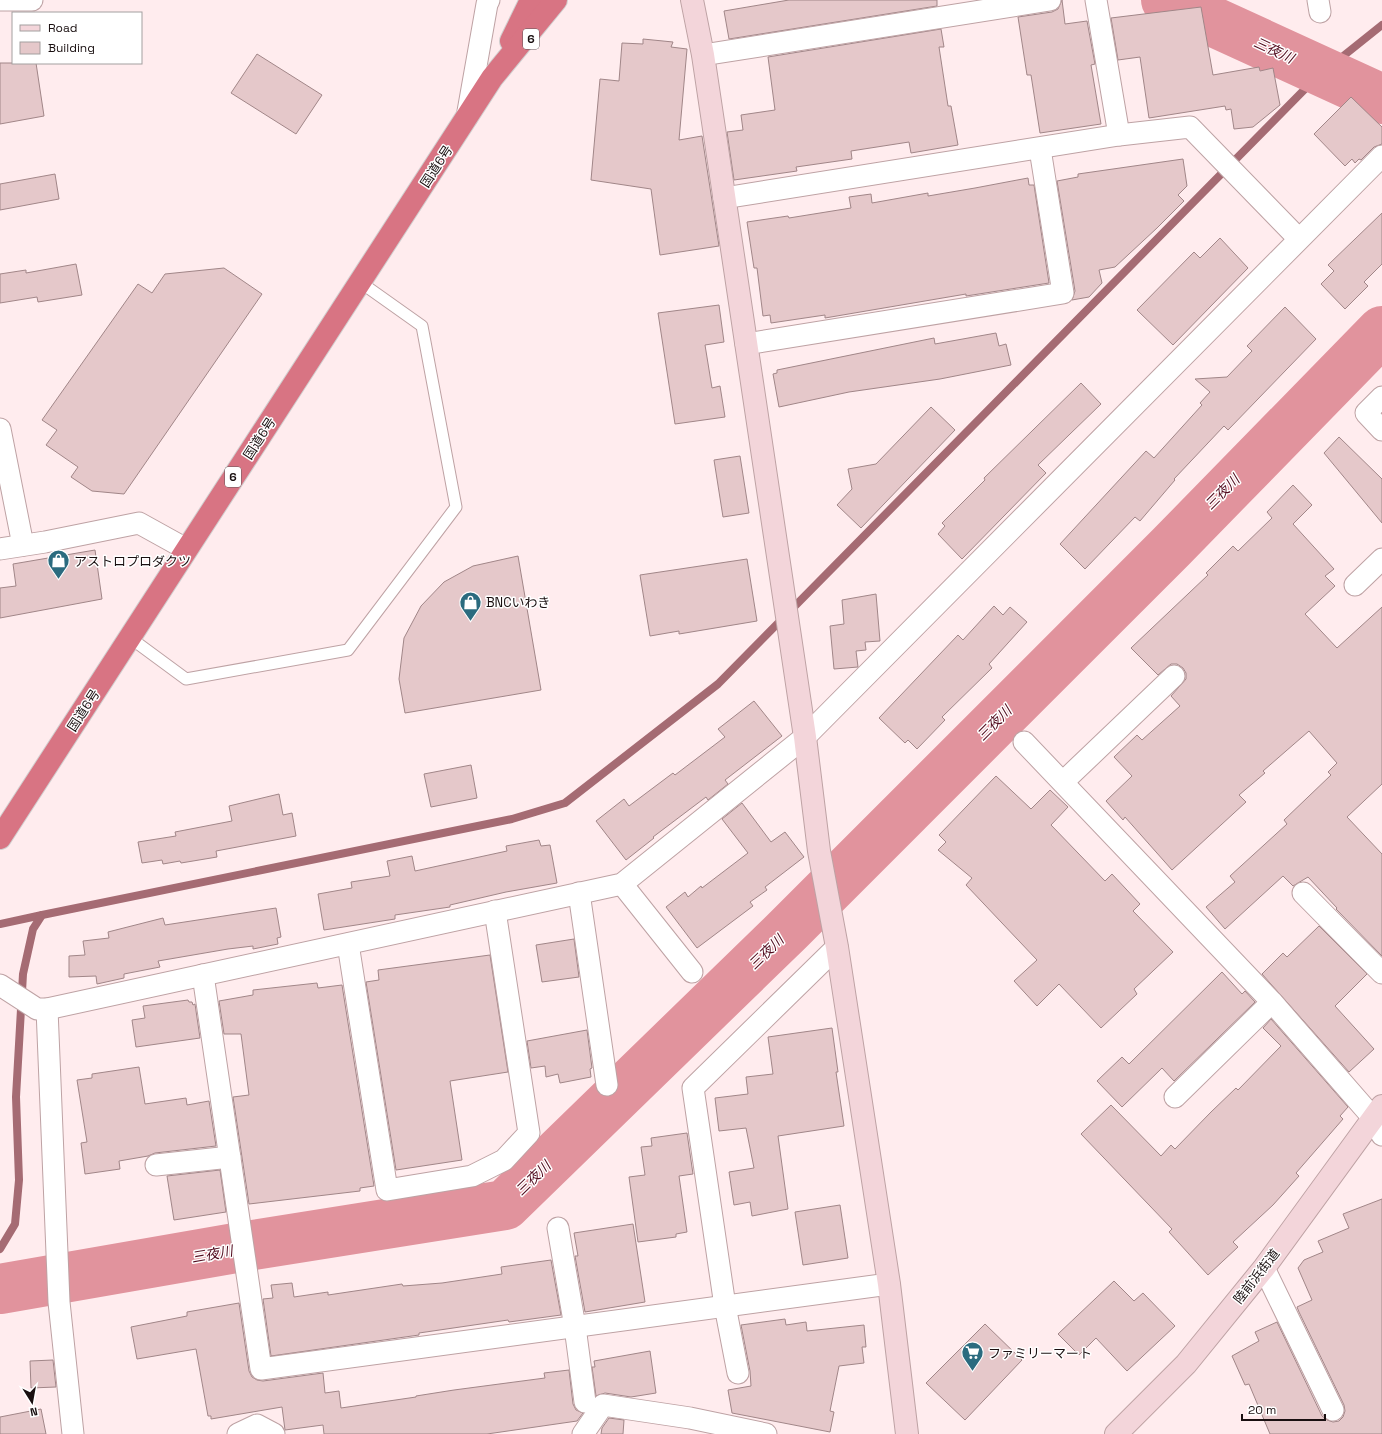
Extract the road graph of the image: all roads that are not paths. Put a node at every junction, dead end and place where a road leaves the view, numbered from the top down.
1 (0, 0) edge
2 (32, 0) edge
3 (489, 0) edge
4 (531, 0) edge
5 (556, 0) edge
6 (569, 0) edge
7 (692, 0) edge
8 (1050, 0) edge
9 (1096, 0) edge
10 (703, 55) junction
11 (492, 78) junction
12 (467, 118) junction
13 (1119, 135) junction
14 (1040, 149) junction
15 (1382, 156) edge
16 (724, 198) junction
17 (1298, 238) junction
18 (360, 282) junction
19 (746, 344) junction
20 (1382, 397) edge
21 (0, 429) edge
22 (1382, 430) edge
23 (23, 546) junction
24 (0, 549) edge
25 (186, 549) junction
26 (1382, 559) edge
27 (1355, 585) dead end
28 (129, 637) junction
29 (1174, 676) dead end
30 (805, 737) junction
31 (1024, 742) dead end
32 (1063, 782) junction
33 (0, 838) edge
34 (622, 884) junction
35 (579, 893) junction
36 (1303, 893) dead end
37 (495, 911) junction
38 (348, 944) junction
39 (836, 947) junction
40 (692, 972) dead end
41 (1382, 974) edge
42 (203, 975) junction
43 (3, 987) edge
44 (1272, 1002) junction
45 (42, 1009) junction
46 (607, 1085) dead end
47 (1175, 1097) dead end
48 (1379, 1120) edge
49 (230, 1157) junction
50 (156, 1165) dead end
51 (558, 1228) dead end
52 (1264, 1268) junction
53 (889, 1284) junction
54 (726, 1306) junction
55 (576, 1327) junction
56 (738, 1373) dead end
57 (585, 1402) dead end
58 (1333, 1410) dead end
59 (693, 1426) edge
60 (73, 1434) edge
61 (238, 1434) edge
62 (274, 1434) edge
63 (583, 1434) edge
64 (766, 1434) edge
65 (907, 1434) edge
66 (1116, 1434) edge

1 - 2 street
3 - 12 street
4 - 11 highway, 国道6号 / 6
5 - 11 highway, 国道6号 / 6
6 - 11 highway, 6
7 - 10 street
8 - 10 street
9 - 13 street
10 - 16 street
11 - 12 highway, 国道6号 / 6
12 - 18 highway, 国道6号 / 6
13 - 14 street
13 - 17 street
14 - 16 street
14 - 19 street
15 - 17 street
16 - 19 street
17 - 30 street
18 - 25 highway, 国道6号 / 6
18 - 28 lane
19 - 30 street
20 - 22 street
21 - 23 street
23 - 24 street
23 - 25 street
25 - 28 highway, 国道6号 / 6
26 - 27 street
28 - 33 highway, 国道6号 / 6
29 - 32 street
30 - 34 street
30 - 39 street
31 - 32 street
32 - 44 street
34 - 35 street
34 - 40 street
35 - 37 street
35 - 46 street
36 - 41 street
37 - 38 street
37 - 38 street
38 - 42 street
39 - 53 street
39 - 54 street
42 - 45 street
42 - 49 street
43 - 45 street
44 - 47 street
44 - 48 street
45 - 60 street
48 - 52 street, 陸前浜街道
49 - 50 street
49 - 55 street
51 - 55 street
52 - 58 street
52 - 66 street, 陸前浜街道
53 - 54 street
53 - 65 street
54 - 55 street
54 - 56 street
55 - 57 street
59 - 63 street
59 - 64 street
61 - 62 street

